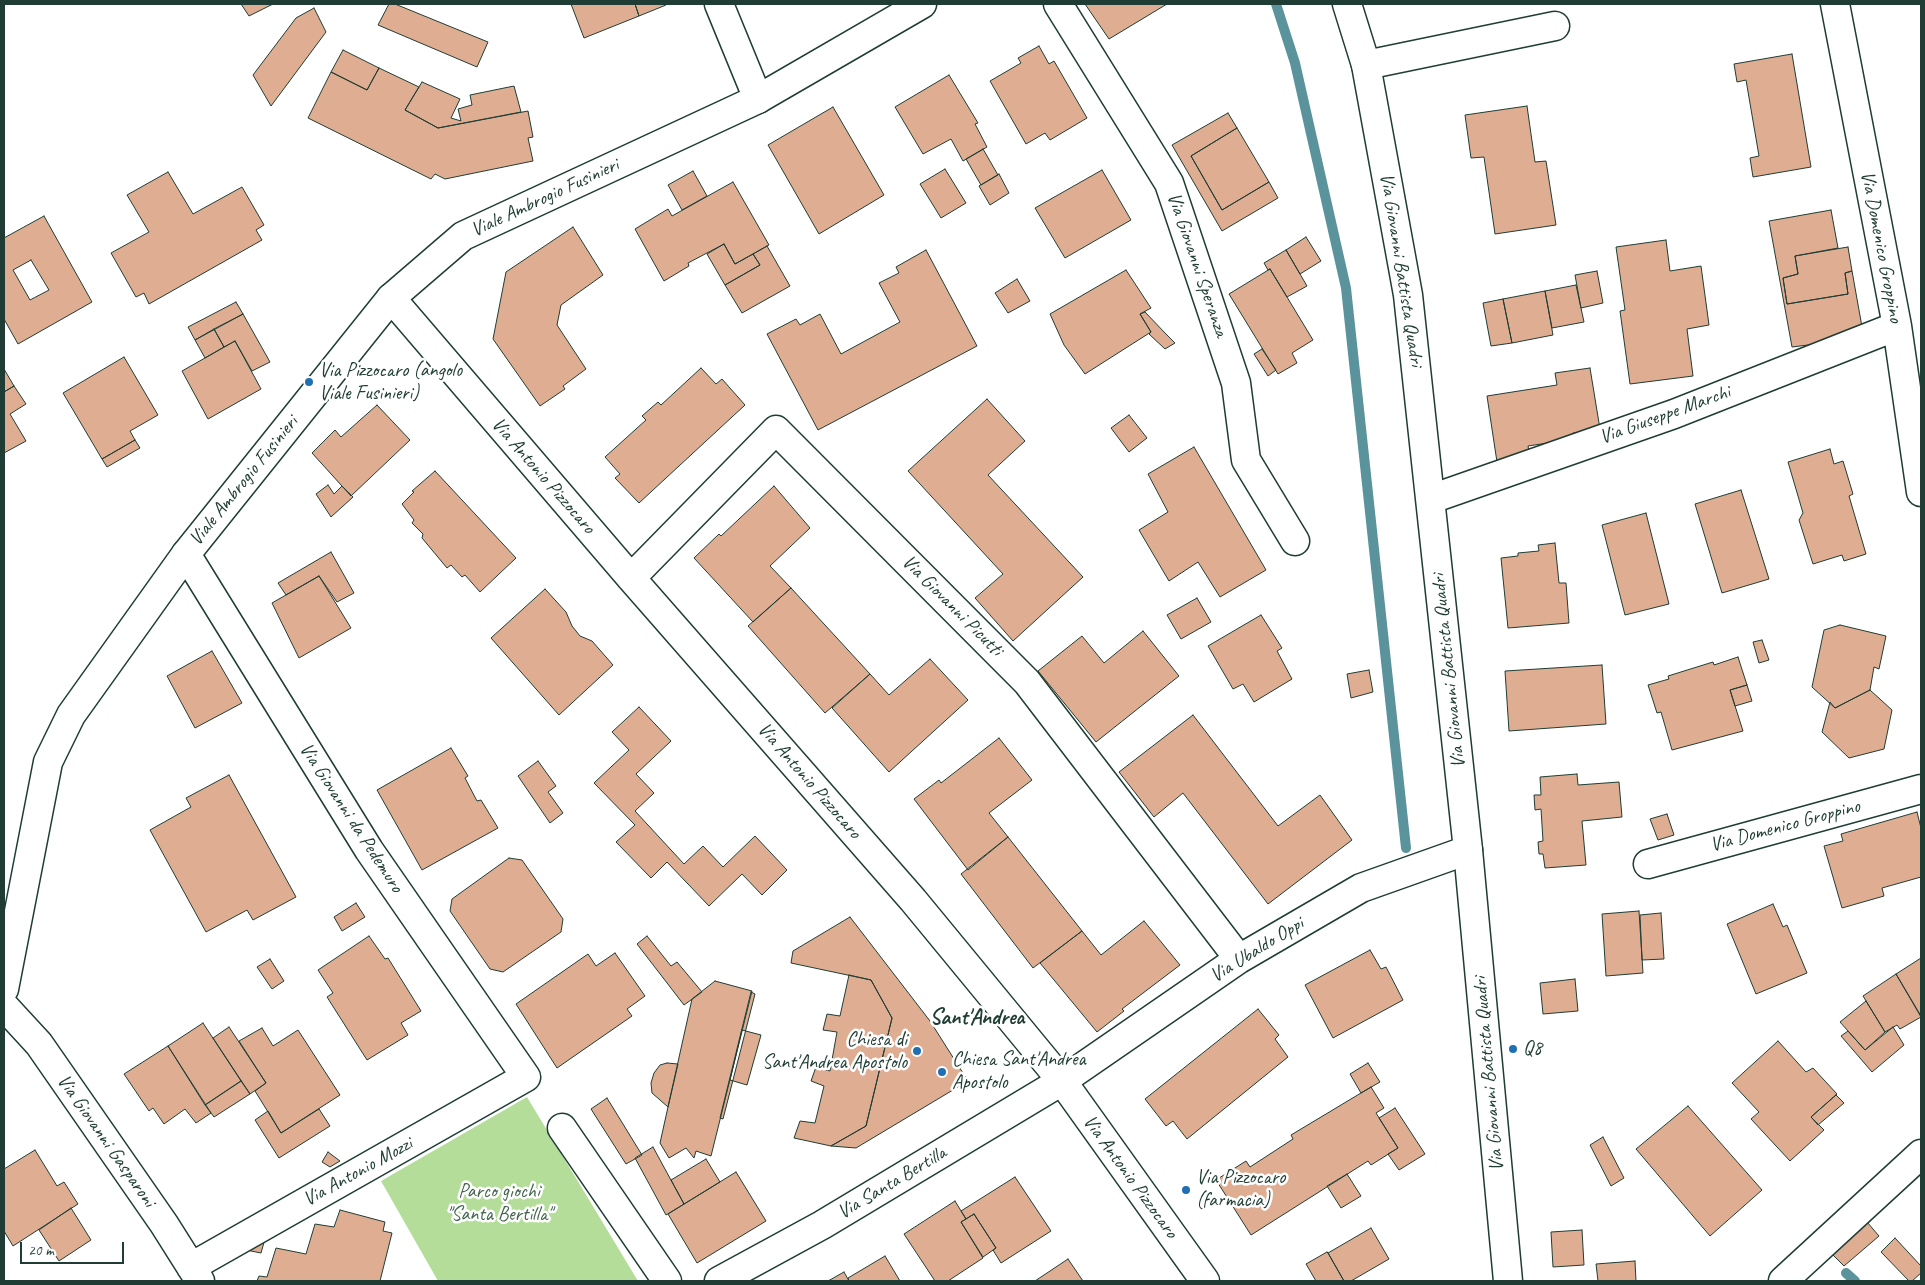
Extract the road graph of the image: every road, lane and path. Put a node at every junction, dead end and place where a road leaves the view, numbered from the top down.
1 (719, 4) edge
2 (922, 4) edge
3 (1058, 4) edge
4 (1347, 4) edge
5 (1835, 4) edge
6 (1555, 26) dead end
7 (1366, 65) junction
8 (758, 99) junction
9 (391, 298) junction
10 (1897, 326) junction
11 (1921, 492) edge
12 (1431, 499) junction
13 (1295, 541) dead end
14 (186, 554) junction
15 (631, 578) junction
16 (1921, 789) edge
17 (1468, 850) junction
18 (1648, 864) dead end
19 (1239, 959) junction
20 (4, 989) edge
21 (4, 1006) edge
22 (526, 1077) joint
23 (1062, 1081) junction
24 (562, 1128) dead end
25 (1921, 1154) edge
26 (195, 1274) edge
27 (667, 1281) edge
28 (719, 1281) edge
29 (1205, 1281) edge
30 (1508, 1281) edge
31 (1783, 1281) edge

1 - 8 street
2 - 8 street, Viale Ambrogio Fusinieri
3 - 13 street, Via Giovanni Speranza
4 - 7 street, Via Giovanni Battista Quadri
5 - 10 street, Via Domenico Groppino
6 - 7 street
7 - 12 street, Via Giovanni Battista Quadri
8 - 9 street, Viale Ambrogio Fusinieri
9 - 14 street, Viale Ambrogio Fusinieri
9 - 15 street, Via Antonio Pizzocaro
10 - 11 street, Via Domenico Groppino
10 - 12 street, Via Giuseppe Marchi
12 - 17 street, Via Giovanni Battista Quadri
14 - 20 street, Viale Ambrogio Fusinieri
14 - 22 street, Via Giovanni da Pedemuro
15 - 19 street, Via Giovanni Picutti
15 - 23 street, Via Antonio Pizzocaro
16 - 18 street, Via Domenico Groppino
17 - 19 street, Via Ubaldo Oppi
17 - 30 street, Via Giovanni Battista Quadri
19 - 23 street, Via Ubaldo Oppi
21 - 26 street, Via Giovanni Gasparoni
22 - 26 street, Via Antonio Mozzi
23 - 28 street, Via Santa Bertilla
23 - 29 street, Via Antonio Pizzocaro
24 - 27 street
25 - 31 street

